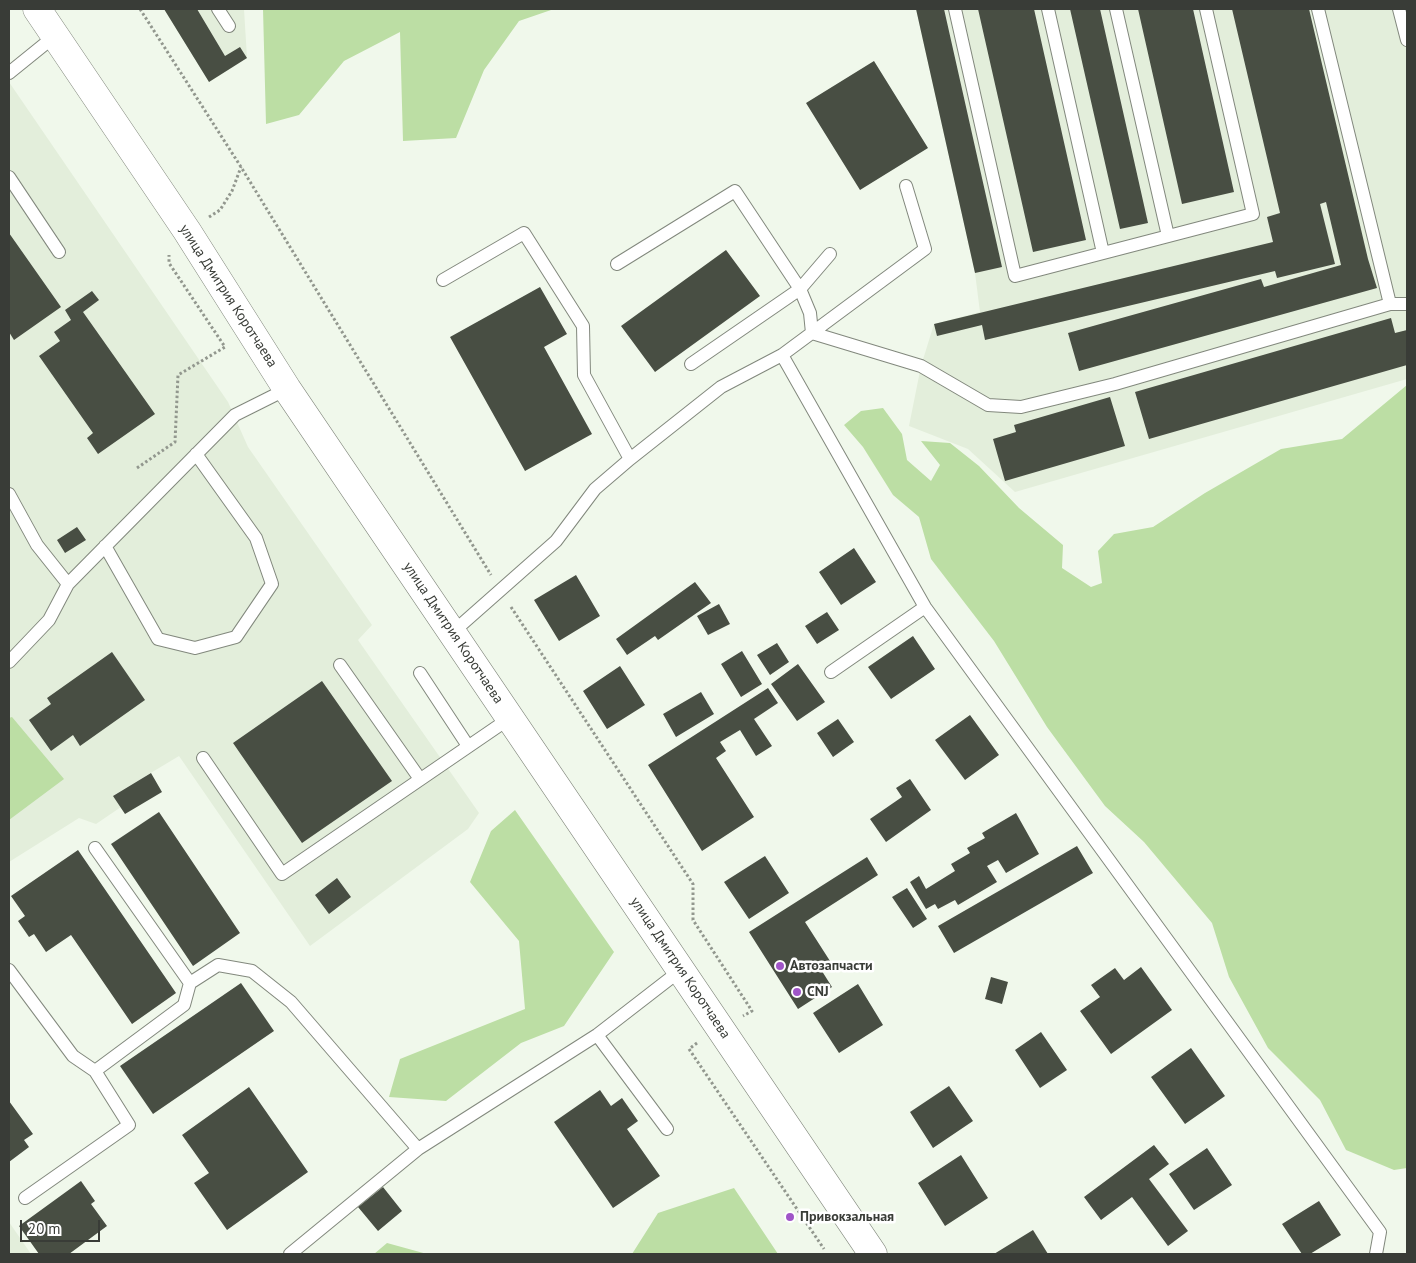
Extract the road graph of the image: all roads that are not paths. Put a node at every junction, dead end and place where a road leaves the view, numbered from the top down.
1 (37, 9) edge
2 (218, 9) edge
3 (955, 9) edge
4 (1048, 9) edge
5 (1116, 9) edge
6 (1206, 9) edge
7 (1318, 9) edge
8 (1399, 9) edge
9 (229, 26) dead end
10 (56, 35) junction
11 (1407, 40) edge
12 (9, 73) edge
13 (9, 177) edge
14 (906, 186) dead end
15 (1168, 236) junction
16 (59, 252) dead end
17 (1103, 253) junction
18 (830, 254) dead end
19 (617, 264) dead end
20 (444, 280) dead end
21 (800, 289) junction
22 (1390, 304) junction
23 (1407, 304) edge
24 (812, 333) junction
25 (782, 355) junction
26 (691, 364) dead end
27 (287, 388) junction
28 (196, 454) junction
29 (630, 459) junction
30 (9, 494) edge
31 (105, 546) junction
32 (68, 584) junction
33 (925, 608) junction
34 (453, 632) junction
35 (9, 662) edge
36 (340, 665) dead end
37 (831, 672) dead end
38 (420, 673) dead end
39 (510, 718) junction
40 (468, 746) junction
41 (203, 758) dead end
42 (420, 779) junction
43 (95, 848) dead end
44 (9, 970) edge
45 (681, 970) junction
46 (190, 983) junction
47 (597, 1035) junction
48 (95, 1071) junction
49 (667, 1129) dead end
50 (418, 1149) junction
51 (24, 1198) dead end
52 (290, 1254) edge
53 (872, 1254) edge
54 (1376, 1254) edge

1 - 10 street, улица Дмитрия Коротчаева
2 - 9 lane
3 - 17 lane
4 - 17 lane
5 - 15 lane
6 - 15 lane
7 - 22 lane
8 - 11 lane
10 - 12 lane
10 - 27 street, улица Дмитрия Коротчаева
13 - 16 lane
14 - 24 lane
15 - 17 lane
18 - 21 lane
19 - 21 lane
20 - 29 lane
21 - 24 lane
21 - 26 lane
22 - 23 lane
22 - 24 lane
24 - 25 lane
25 - 29 lane
25 - 33 lane
27 - 28 lane
27 - 34 street, улица Дмитрия Коротчаева
28 - 31 lane
28 - 31 lane
29 - 34 lane
30 - 32 lane
31 - 32 lane
32 - 35 lane
33 - 37 lane
33 - 54 lane
34 - 39 street, улица Дмитрия Коротчаева
36 - 42 lane
38 - 40 lane
39 - 40 lane
39 - 45 street, улица Дмитрия Коротчаева
40 - 42 lane
41 - 42 lane
43 - 46 lane
44 - 48 lane
45 - 47 lane
45 - 53 street, улица Дмитрия Коротчаева
46 - 48 lane
46 - 50 lane
47 - 49 lane
47 - 50 lane
48 - 51 lane
50 - 52 lane

